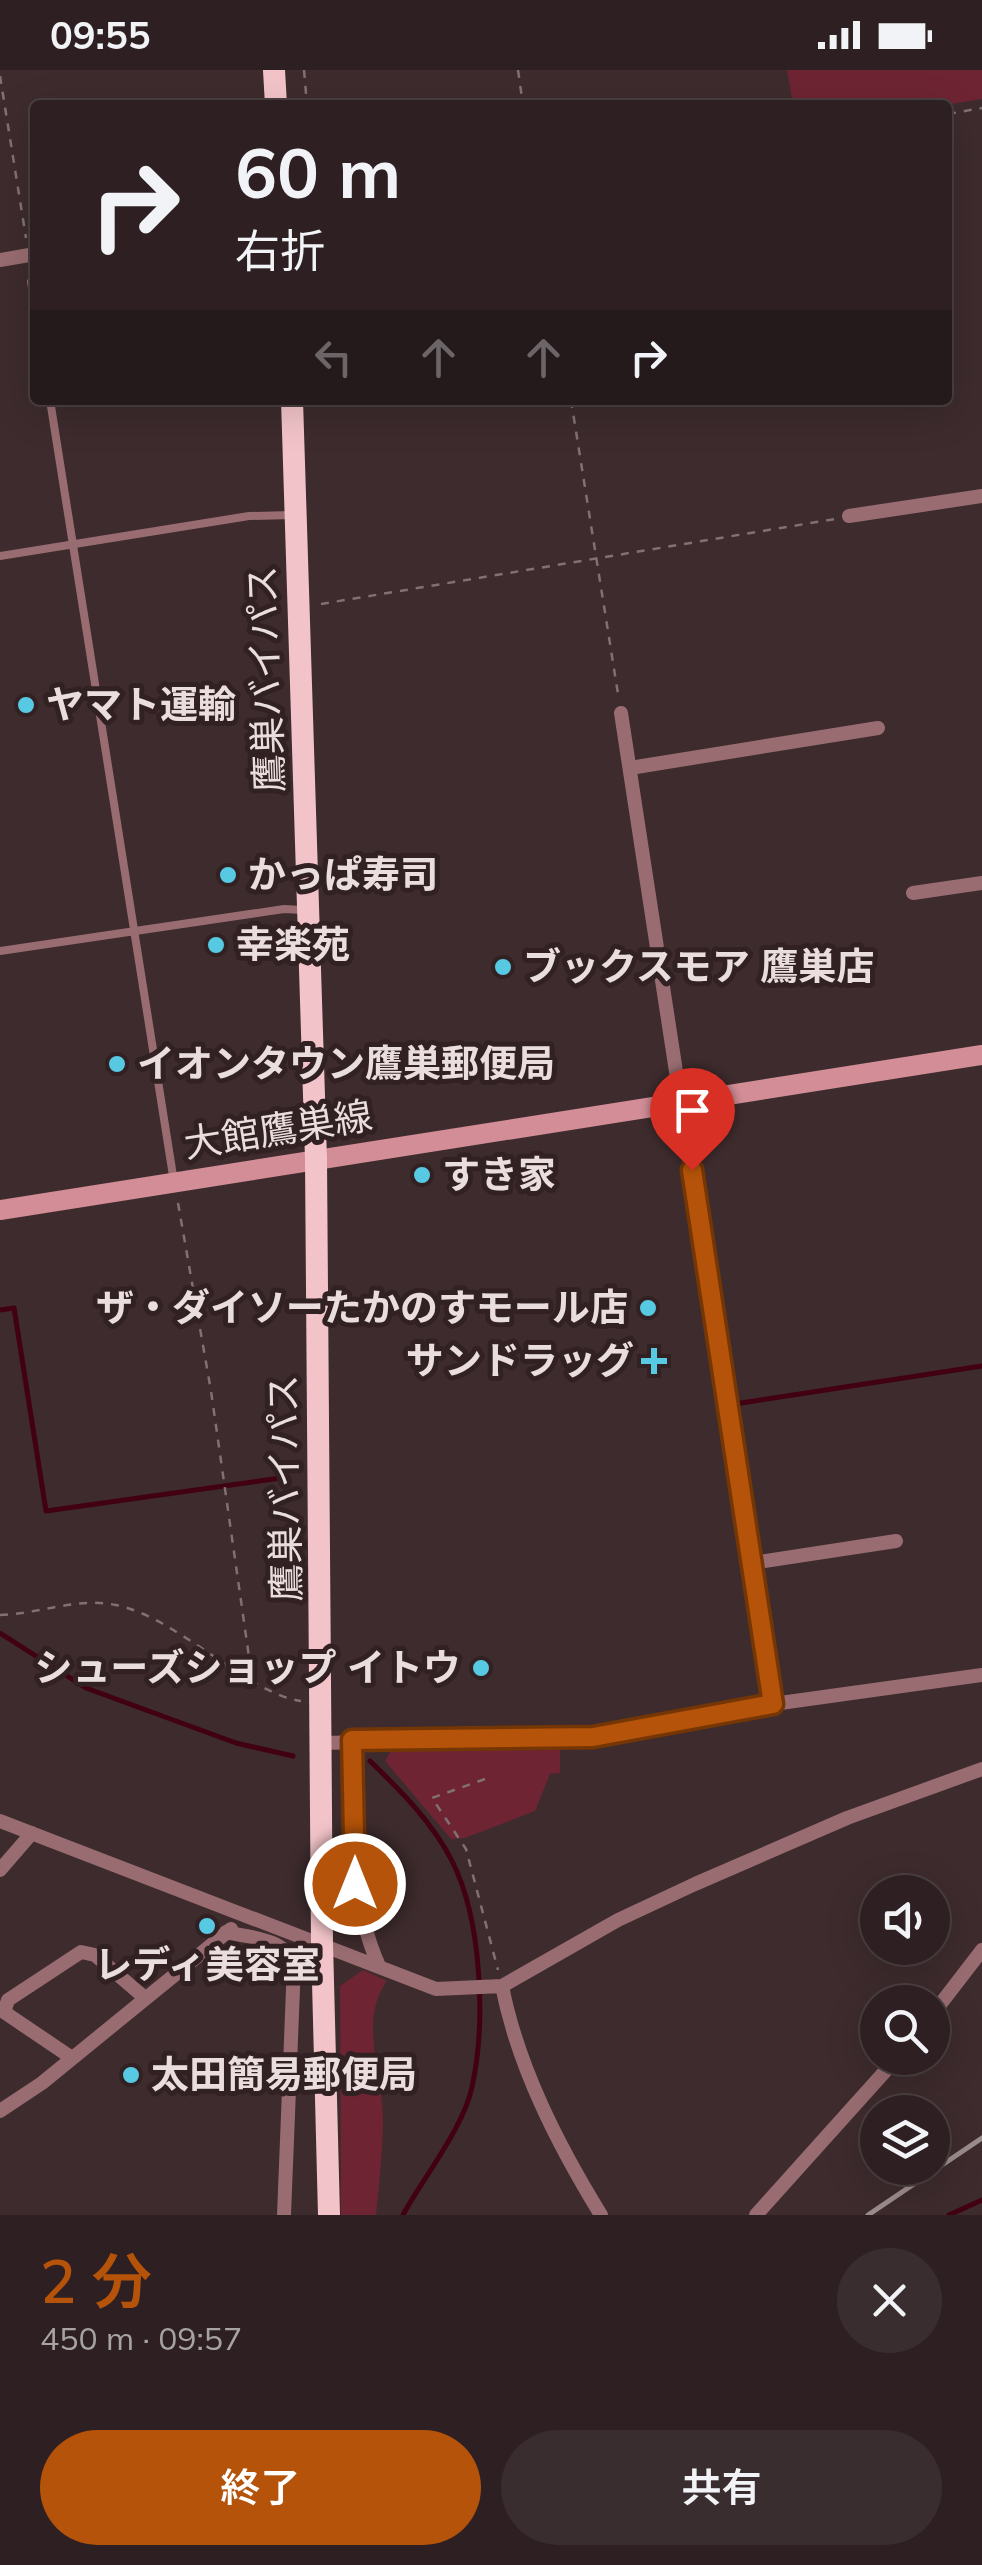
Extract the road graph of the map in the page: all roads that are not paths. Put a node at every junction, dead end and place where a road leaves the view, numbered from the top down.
1 (274, 70) edge
2 (276, 100) edge
3 (30, 254) edge
4 (0, 260) edge
5 (51, 405) edge
6 (292, 405) edge
7 (982, 496) edge
8 (296, 515) junction
9 (849, 516) road end
10 (73, 544) junction
11 (0, 556) edge
12 (621, 712) road end
13 (878, 728) dead end
14 (630, 768) junction
15 (982, 883) edge
16 (913, 893) dead end
17 (308, 910) junction
18 (134, 931) junction
19 (0, 951) edge
20 (982, 1055) edge
21 (682, 1103) junction
22 (316, 1159) junction
23 (174, 1182) junction
24 (0, 1210) edge
25 (896, 1541) dead end
26 (752, 1563) junction
27 (982, 1675) edge
28 (773, 1704) junction
29 (352, 1740) junction
30 (323, 1743) junction
31 (982, 1769) edge
32 (0, 1821) edge
33 (32, 1833) junction
34 (0, 1870) edge
35 (246, 1916) junction
36 (226, 1932) junction
37 (322, 1943) junction
38 (982, 1950) edge
39 (380, 1966) junction
40 (502, 1986) junction
41 (950, 1992) edge
42 (144, 1998) junction
43 (72, 2058) junction
44 (882, 2075) edge
45 (0, 2110) edge
46 (284, 2215) edge
47 (329, 2215) edge
48 (601, 2215) edge
49 (756, 2215) edge

1 - 2 highway
3 - 4 street
5 - 10 lane
6 - 8 highway, 鷹巣バイパス
7 - 9 street
8 - 10 lane
8 - 17 highway, 鷹巣バイパス
10 - 11 lane
10 - 18 lane
12 - 14 street
13 - 14 street
14 - 21 street
15 - 16 street
17 - 18 lane
17 - 22 highway, 鷹巣バイパス
18 - 19 lane
18 - 23 lane
20 - 21 main road, 大館鷹巣線
21 - 22 main road, 大館鷹巣線
21 - 26 street
22 - 23 main road, 大館鷹巣線
22 - 30 highway, 鷹巣バイパス
23 - 24 main road, 大館鷹巣線
25 - 26 street
26 - 28 street
27 - 28 street
28 - 29 street
29 - 30 street
29 - 39 street
30 - 37 highway, 鷹巣バイパス
31 - 40 street
32 - 33 street
33 - 34 street
33 - 35 street
35 - 36 street
35 - 37 street
36 - 42 street
36 - 46 street
37 - 39 street
37 - 47 highway, 鷹巣バイパス
38 - 41 street
39 - 40 street
40 - 48 street
42 - 43 street
42 - 43 street
43 - 45 street
44 - 49 street

